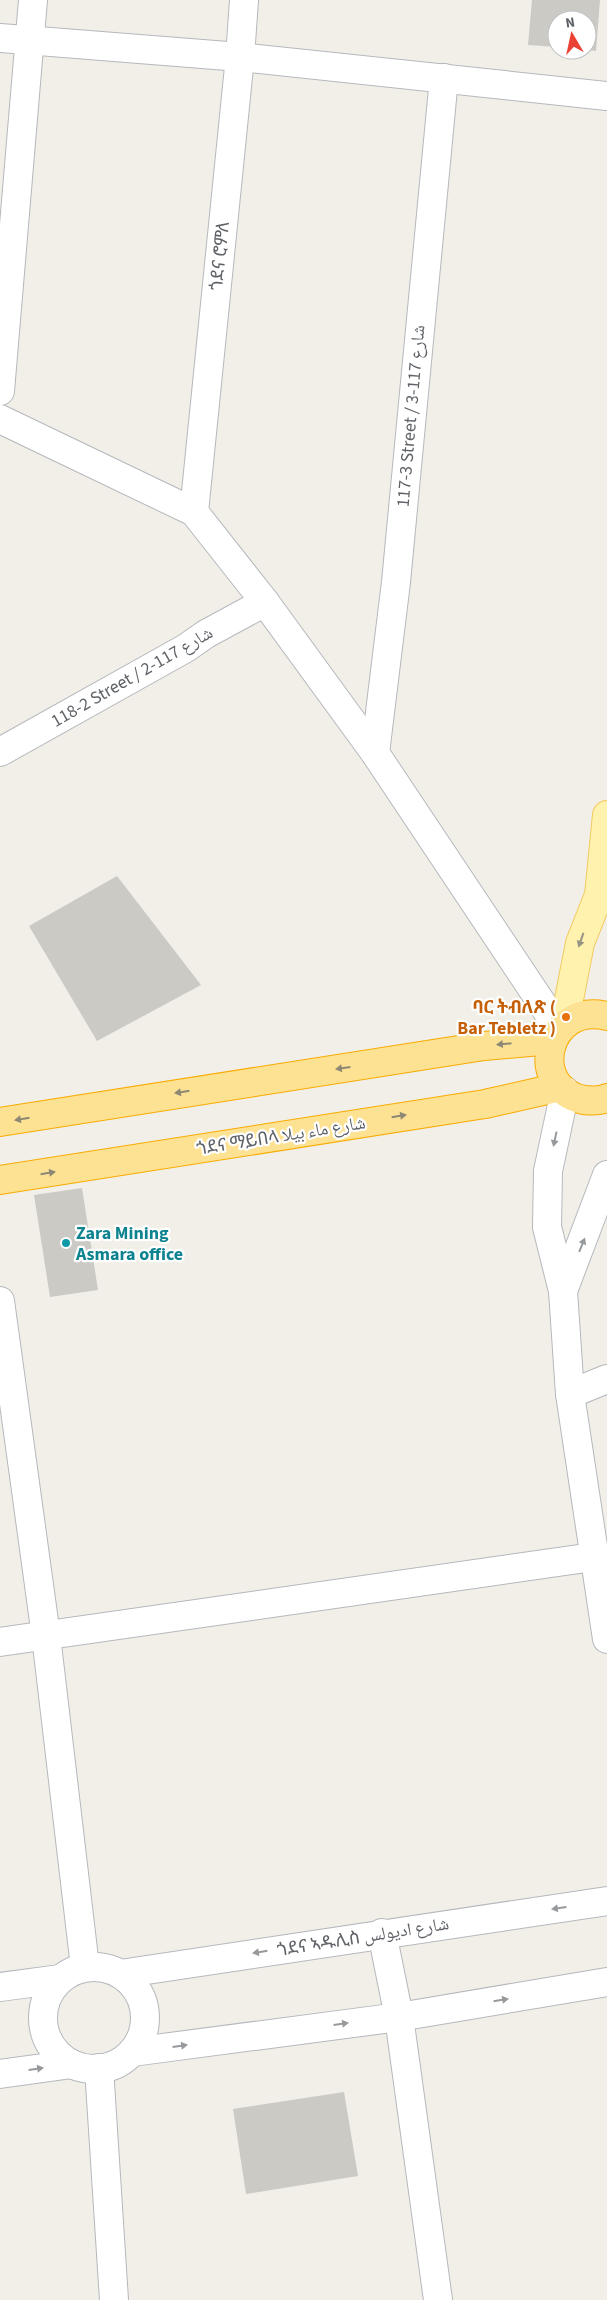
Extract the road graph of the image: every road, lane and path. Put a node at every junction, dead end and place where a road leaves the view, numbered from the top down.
1 (32, 0) edge
2 (244, 0) edge
3 (0, 38) edge
4 (29, 41) junction
5 (240, 57) junction
6 (444, 78) junction
7 (607, 96) edge
8 (0, 391) edge
9 (0, 419) edge
10 (194, 512) junction
11 (266, 602) junction
12 (0, 752) edge
13 (375, 753) junction
14 (607, 815) edge
15 (600, 895) junction
16 (607, 929) edge
17 (607, 1016) edge
18 (558, 1031) junction
19 (563, 1089) junction
20 (607, 1098) edge
21 (0, 1122) edge
22 (607, 1175) edge
23 (0, 1180) edge
24 (563, 1290) junction
25 (0, 1301) edge
26 (607, 1379) edge
27 (570, 1394) junction
28 (593, 1557) junction
29 (46, 1636) junction
30 (607, 1639) edge
31 (0, 1642) edge
32 (607, 1901) edge
33 (382, 1933) junction
34 (85, 1967) junction
35 (120, 1974) junction
36 (60, 1979) junction
37 (607, 1982) edge
38 (0, 1987) edge
39 (399, 2017) junction
40 (132, 2052) junction
41 (72, 2064) junction
42 (99, 2068) junction
43 (0, 2074) edge
44 (114, 2300) edge
45 (438, 2300) edge

1 - 4 street
2 - 5 street, ጎደና ሮምለ
3 - 4 street
4 - 5 street
4 - 8 street
5 - 6 street
5 - 10 street, ጎደና ሮምለ
6 - 7 street
6 - 13 street, 117-3 Street / شارع 117-3
9 - 10 street
10 - 11 street
11 - 12 street, 118-2 Street / شارع 117-2
11 - 13 street
13 - 18 street
14 - 15 main road
15 - 16 main road
15 -> 18 main road
17 - 18 highway
18 - 19 highway
18 -> 21 highway
19 - 20 highway
23 -> 19 highway, ጎደና ማይበላ شارع ماء بيلا
19 -> 24 street
24 -> 22 street
24 - 27 street
25 - 29 street
26 - 27 street
27 - 28 street
28 - 29 street
28 - 30 street
29 - 31 street
29 - 34 street
32 -> 33 street, ጎደና ኣዱሊስ شارع اديولس
33 -> 35 street, ጎደና ኣዱሊስ شارع اديولس
33 - 39 street
34 - 35 street
34 - 36 street
35 - 40 street
36 - 38 street
36 - 41 street
39 -> 37 street
40 -> 39 street
39 - 45 street
40 - 42 street
41 - 42 street
43 -> 41 street
42 - 44 street

